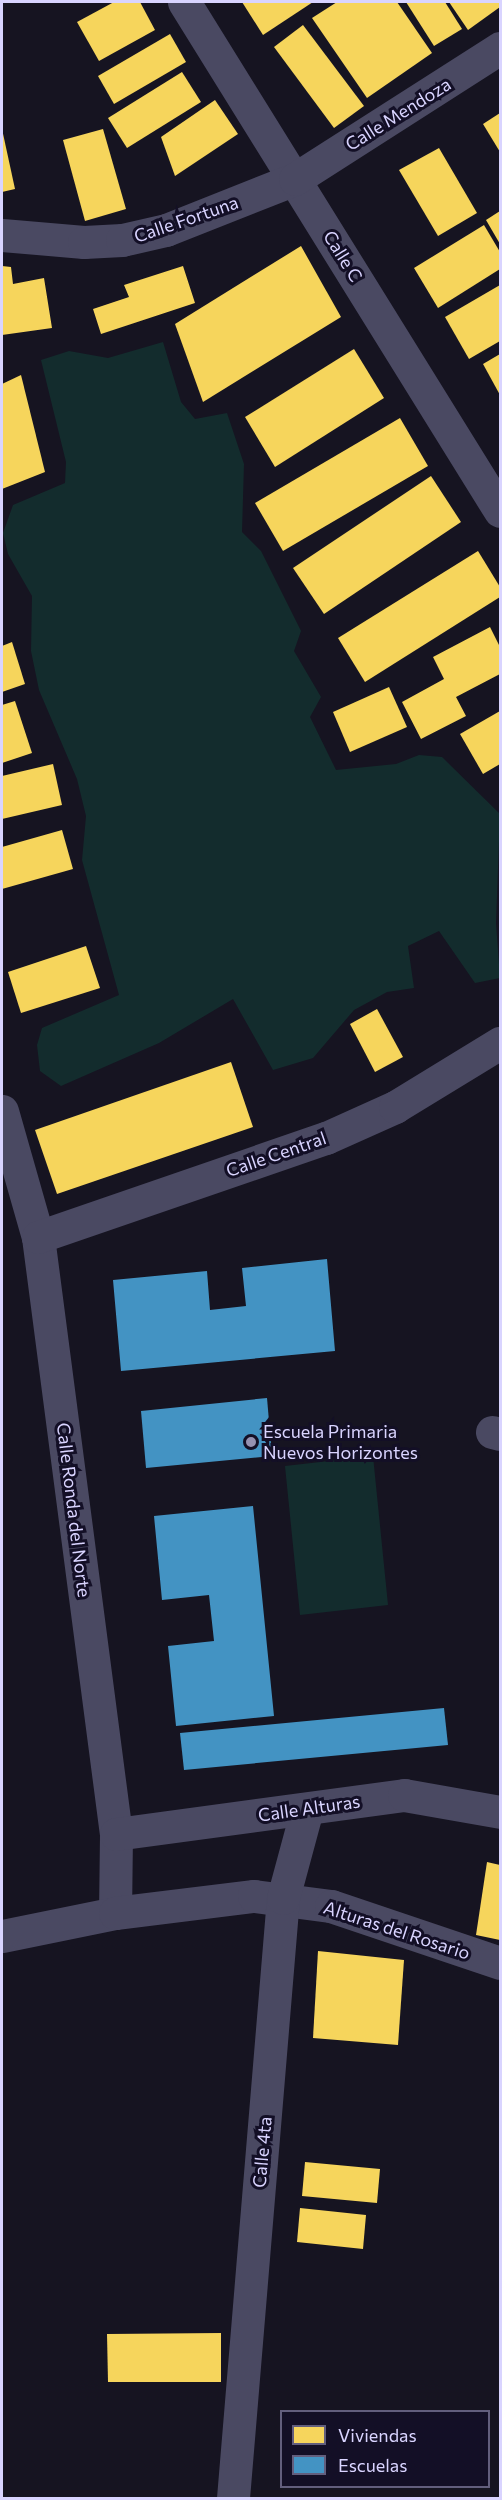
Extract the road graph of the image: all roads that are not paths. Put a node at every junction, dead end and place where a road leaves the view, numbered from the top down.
1 (184, 2) edge
2 (501, 48) edge
3 (295, 179) junction
4 (2, 235) edge
5 (501, 511) edge
6 (501, 1043) edge
7 (2, 1112) edge
8 (38, 1237) junction
9 (307, 1809) junction
10 (501, 1812) edge
11 (116, 1834) junction
12 (283, 1898) junction
13 (115, 1913) junction
14 (2, 1936) edge
15 (501, 1963) edge
16 (233, 2499) edge

1 - 3 street, Calle C
2 - 3 street, Calle Mendoza
3 - 4 street, Calle Fortuna
3 - 5 street, Calle C
6 - 8 street, Calle Central
7 - 8 street, Calle Ronda del Norte
8 - 11 street, Calle Ronda del Norte
9 - 10 street, Calle Alturas
9 - 11 street, Calle Alturas
9 - 12 street, Calle 4ta
11 - 13 street, Calle Ronda del Norte
12 - 13 street, Alturas del Rosario
12 - 15 street, Alturas del Rosario
12 - 16 street, Calle 4ta
13 - 14 street, Alturas del Rosario

